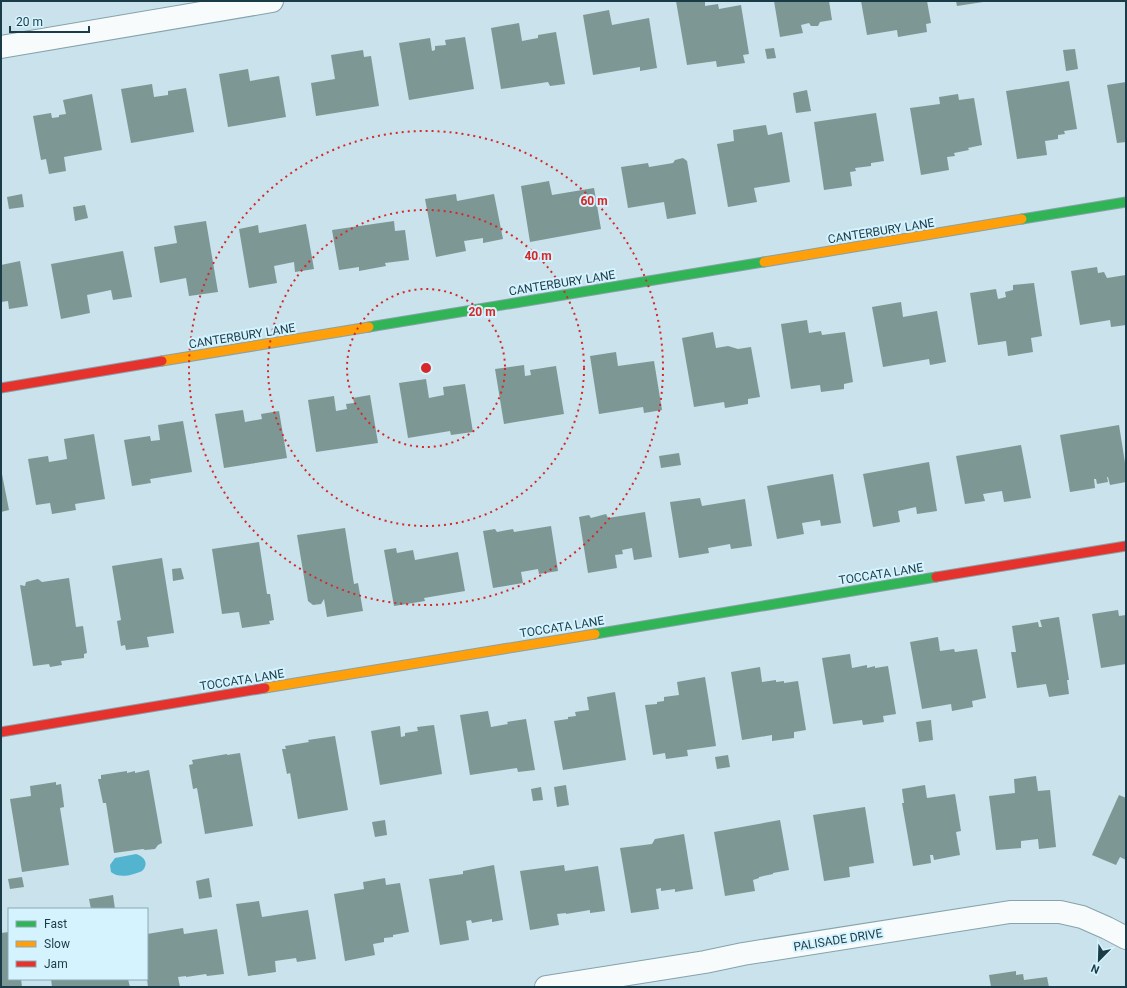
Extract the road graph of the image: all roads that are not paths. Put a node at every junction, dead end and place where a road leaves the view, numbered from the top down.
1 (272, 1) edge
2 (215, 6) edge
3 (1, 47) edge
4 (1126, 202) edge
5 (1, 388) edge
6 (1126, 546) edge
7 (1, 732) edge
8 (1126, 938) edge
9 (546, 987) edge

1 - 2 street
2 - 3 street
4 - 5 street, CANTERBURY LANE
6 - 7 street, TOCCATA LANE
8 - 9 street, PALISADE DRIVE

